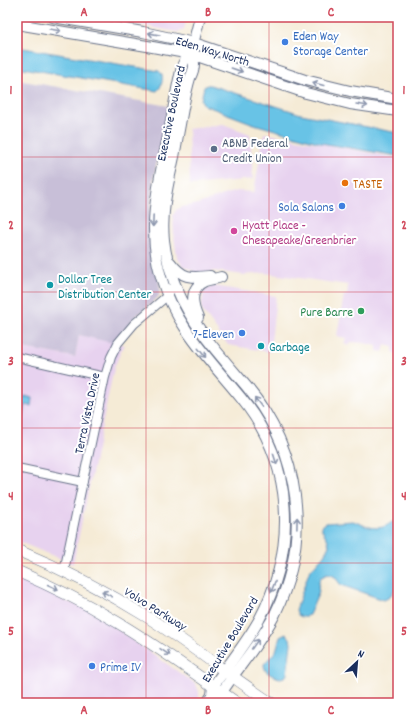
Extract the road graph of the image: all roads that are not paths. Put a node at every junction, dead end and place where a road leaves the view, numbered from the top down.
1 (53, 17) edge
2 (200, 17) edge
3 (17, 24) edge
4 (194, 43) junction
5 (191, 54) junction
6 (398, 99) edge
7 (398, 111) edge
8 (168, 259) junction
9 (175, 283) junction
10 (167, 296) junction
11 (209, 342) junction
12 (17, 357) edge
13 (105, 377) junction
14 (17, 468) edge
15 (83, 482) junction
16 (17, 550) edge
17 (17, 572) edge
18 (64, 572) junction
19 (229, 673) junction
20 (214, 694) edge
21 (237, 703) edge
22 (271, 703) edge

4 -> 1 street, Eden Way North
2 - 4 street
3 -> 5 street, Eden Way North
4 - 5 street
6 -> 4 street, Eden Way North
5 -> 7 street, Eden Way North
5 - 8 street, Executive Boulevard
5 -> 10 street, Executive Boulevard
8 - 9 street, Executive Boulevard
8 - 11 street
9 - 10 street, Terra Vista Drive
9 - 11 street, Executive Boulevard
10 - 13 street, Terra Vista Drive
10 -> 19 street, Executive Boulevard
19 -> 11 street, Executive Boulevard
12 - 13 street
13 - 15 street, Terra Vista Drive
14 - 15 street
15 - 18 street, Terra Vista Drive
16 - 18 main road, Volvo Parkway
17 -> 20 main road
19 -> 18 main road, Volvo Parkway
19 - 20 street, Executive Boulevard
19 - 22 main road, Volvo Parkway
20 - 21 main road

